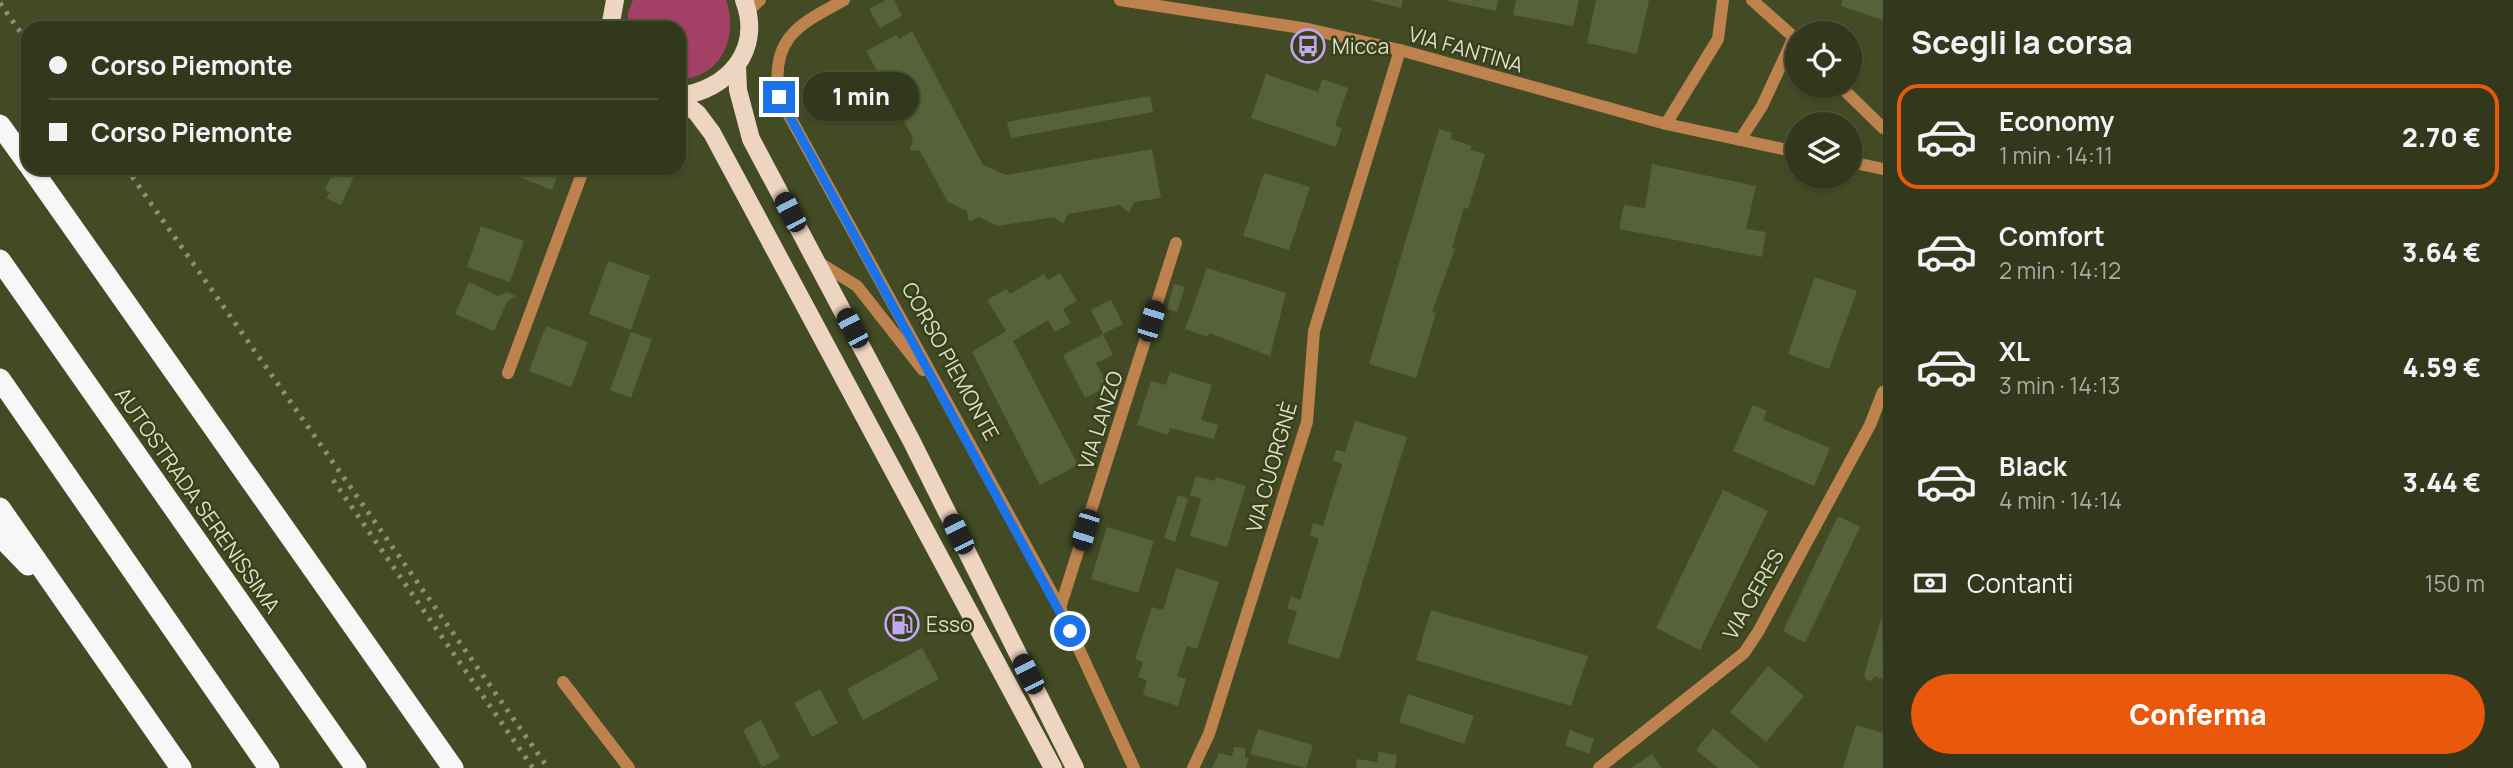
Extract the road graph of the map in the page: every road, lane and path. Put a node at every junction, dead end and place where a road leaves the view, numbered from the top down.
1 (844, 0) edge
2 (1120, 0) edge
3 (1723, 0) edge
4 (1752, 0) edge
5 (613, 1) edge
6 (750, 4) edge
7 (611, 21) edge
8 (1785, 28) edge
9 (1400, 50) junction
10 (1785, 60) edge
11 (737, 66) junction
12 (686, 96) edge
13 (1852, 98) edge
14 (686, 104) edge
15 (1666, 124) junction
16 (0, 125) edge
17 (1883, 128) edge
18 (1740, 140) junction
19 (1785, 149) edge
20 (21, 155) edge
21 (1862, 165) edge
22 (1883, 169) edge
23 (35, 175) edge
24 (581, 175) edge
25 (1176, 243) dead end
26 (0, 260) edge
27 (816, 261) junction
28 (508, 373) dead end
29 (0, 379) edge
30 (1883, 392) edge
31 (949, 404) junction
32 (0, 508) edge
33 (0, 536) edge
34 (1060, 608) junction
35 (77, 615) junction
36 (563, 682) dead end
37 (181, 768) edge
38 (269, 768) edge
39 (356, 768) edge
40 (453, 768) edge
41 (629, 768) edge
42 (1053, 768) edge
43 (1075, 768) edge
44 (1134, 768) edge
45 (1193, 768) edge
46 (1599, 768) edge

1 - 31 street, CORSO PIEMONTE
2 - 9 street, VIA FANTINA
3 - 15 street
4 - 8 street
5 - 7 main road
6 - 11 main road
9 - 15 street, VIA FANTINA
9 - 45 street, VIA CUORGNÈ
10 - 18 street
11 - 12 main road
11 - 27 main road
13 - 17 street
14 - 42 main road
15 - 18 street, VIA FANTINA
16 - 20 highway
18 - 19 street, VIA FANTINA
21 - 22 street
23 - 40 highway
24 - 28 street
25 - 34 street, VIA LANZO
26 - 39 highway, AUTOSTRADA SERENISSIMA
27 - 31 street
27 - 43 main road
29 - 38 highway
30 - 46 street, VIA CERES
31 - 34 street, CORSO PIEMONTE
32 - 35 highway
33 - 35 highway
34 - 44 street, CORSO PIEMONTE
35 - 37 highway
36 - 41 street

